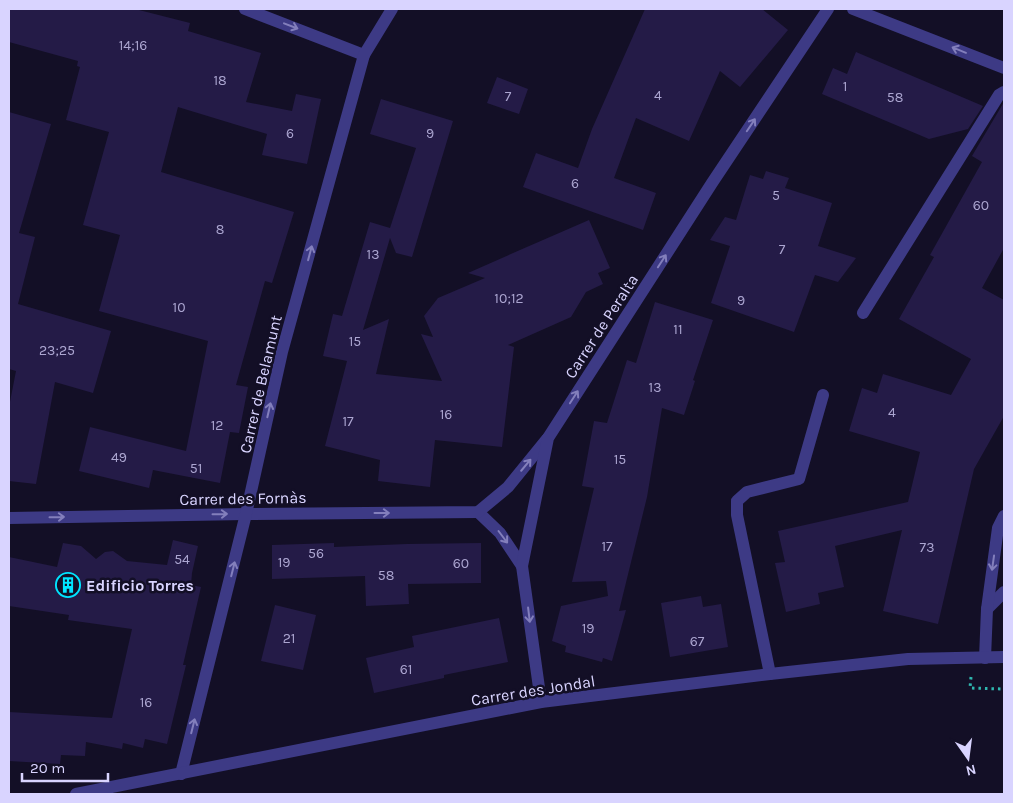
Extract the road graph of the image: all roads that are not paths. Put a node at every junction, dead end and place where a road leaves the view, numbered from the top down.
1 (245, 9) edge
2 (392, 9) edge
3 (828, 9) edge
4 (853, 9) edge
5 (364, 55) junction
6 (1004, 68) edge
7 (1004, 92) edge
8 (863, 313) dead end
9 (823, 395) dead end
10 (548, 438) junction
11 (478, 512) junction
12 (246, 514) junction
13 (1004, 516) edge
14 (9, 518) edge
15 (522, 566) junction
16 (1004, 592) edge
17 (1004, 606) edge
18 (986, 609) junction
19 (1003, 658) edge
20 (979, 659) junction
21 (770, 674) junction
22 (540, 702) junction
23 (181, 774) junction
24 (76, 794) edge

1 -> 5 street
2 - 5 street, Carrer de Belamunt
10 -> 3 street, Carrer de Peralta
6 -> 4 street
12 -> 5 street, Carrer de Belamunt
7 - 8 street
9 - 21 street
11 -> 10 street
10 - 15 street, Carrer de Peralta
12 -> 11 street, Carrer des Fornàs
11 -> 15 street
14 -> 12 street, Carrer des Fornàs
23 -> 12 street, Carrer de Belamunt
13 -> 18 street
15 -> 22 street, Carrer de Peralta
16 - 18 street
17 - 18 street
18 - 20 street
19 - 20 street, Carrer des Jondal
20 - 21 street, Carrer des Jondal
21 - 22 street, Carrer des Jondal
22 - 23 street, Carrer des Jondal
23 - 24 street, Carrer des Jondal

